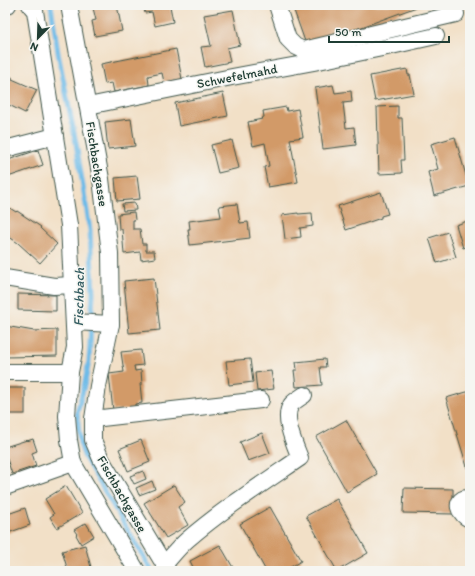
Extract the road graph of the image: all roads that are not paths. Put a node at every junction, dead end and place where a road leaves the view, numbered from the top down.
1 (8, 5) edge
2 (30, 5) edge
3 (68, 5) edge
4 (277, 5) edge
5 (5, 6) edge
6 (460, 11) edge
7 (436, 36) dead end
8 (88, 106) junction
9 (55, 136) junction
10 (5, 149) edge
11 (5, 278) edge
12 (72, 285) junction
13 (79, 322) junction
14 (107, 324) junction
15 (5, 372) edge
16 (70, 372) junction
17 (304, 396) dead end
18 (262, 400) dead end
19 (93, 419) junction
20 (73, 463) junction
21 (5, 487) edge
22 (470, 498) edge
23 (470, 520) edge
24 (166, 568) edge
25 (131, 569) edge

1 - 5 street
2 - 9 street, Fischbachgasse
3 - 8 street, Fischbachgasse
4 - 6 street
7 - 8 street, Schwefelmahd
8 - 14 street, Fischbachgasse
9 - 10 street
9 - 12 street, Fischbachgasse
11 - 12 street
12 - 13 street, Fischbachgasse
13 - 14 street
13 - 16 street, Fischbachgasse
14 - 19 street, Fischbachgasse
15 - 16 street
16 - 20 street, Fischbachgasse
17 - 24 street, Fischbachgasse
18 - 19 street
19 - 24 street, Fischbachgasse
20 - 21 street
20 - 25 street, Fischbachgasse
22 - 23 street

